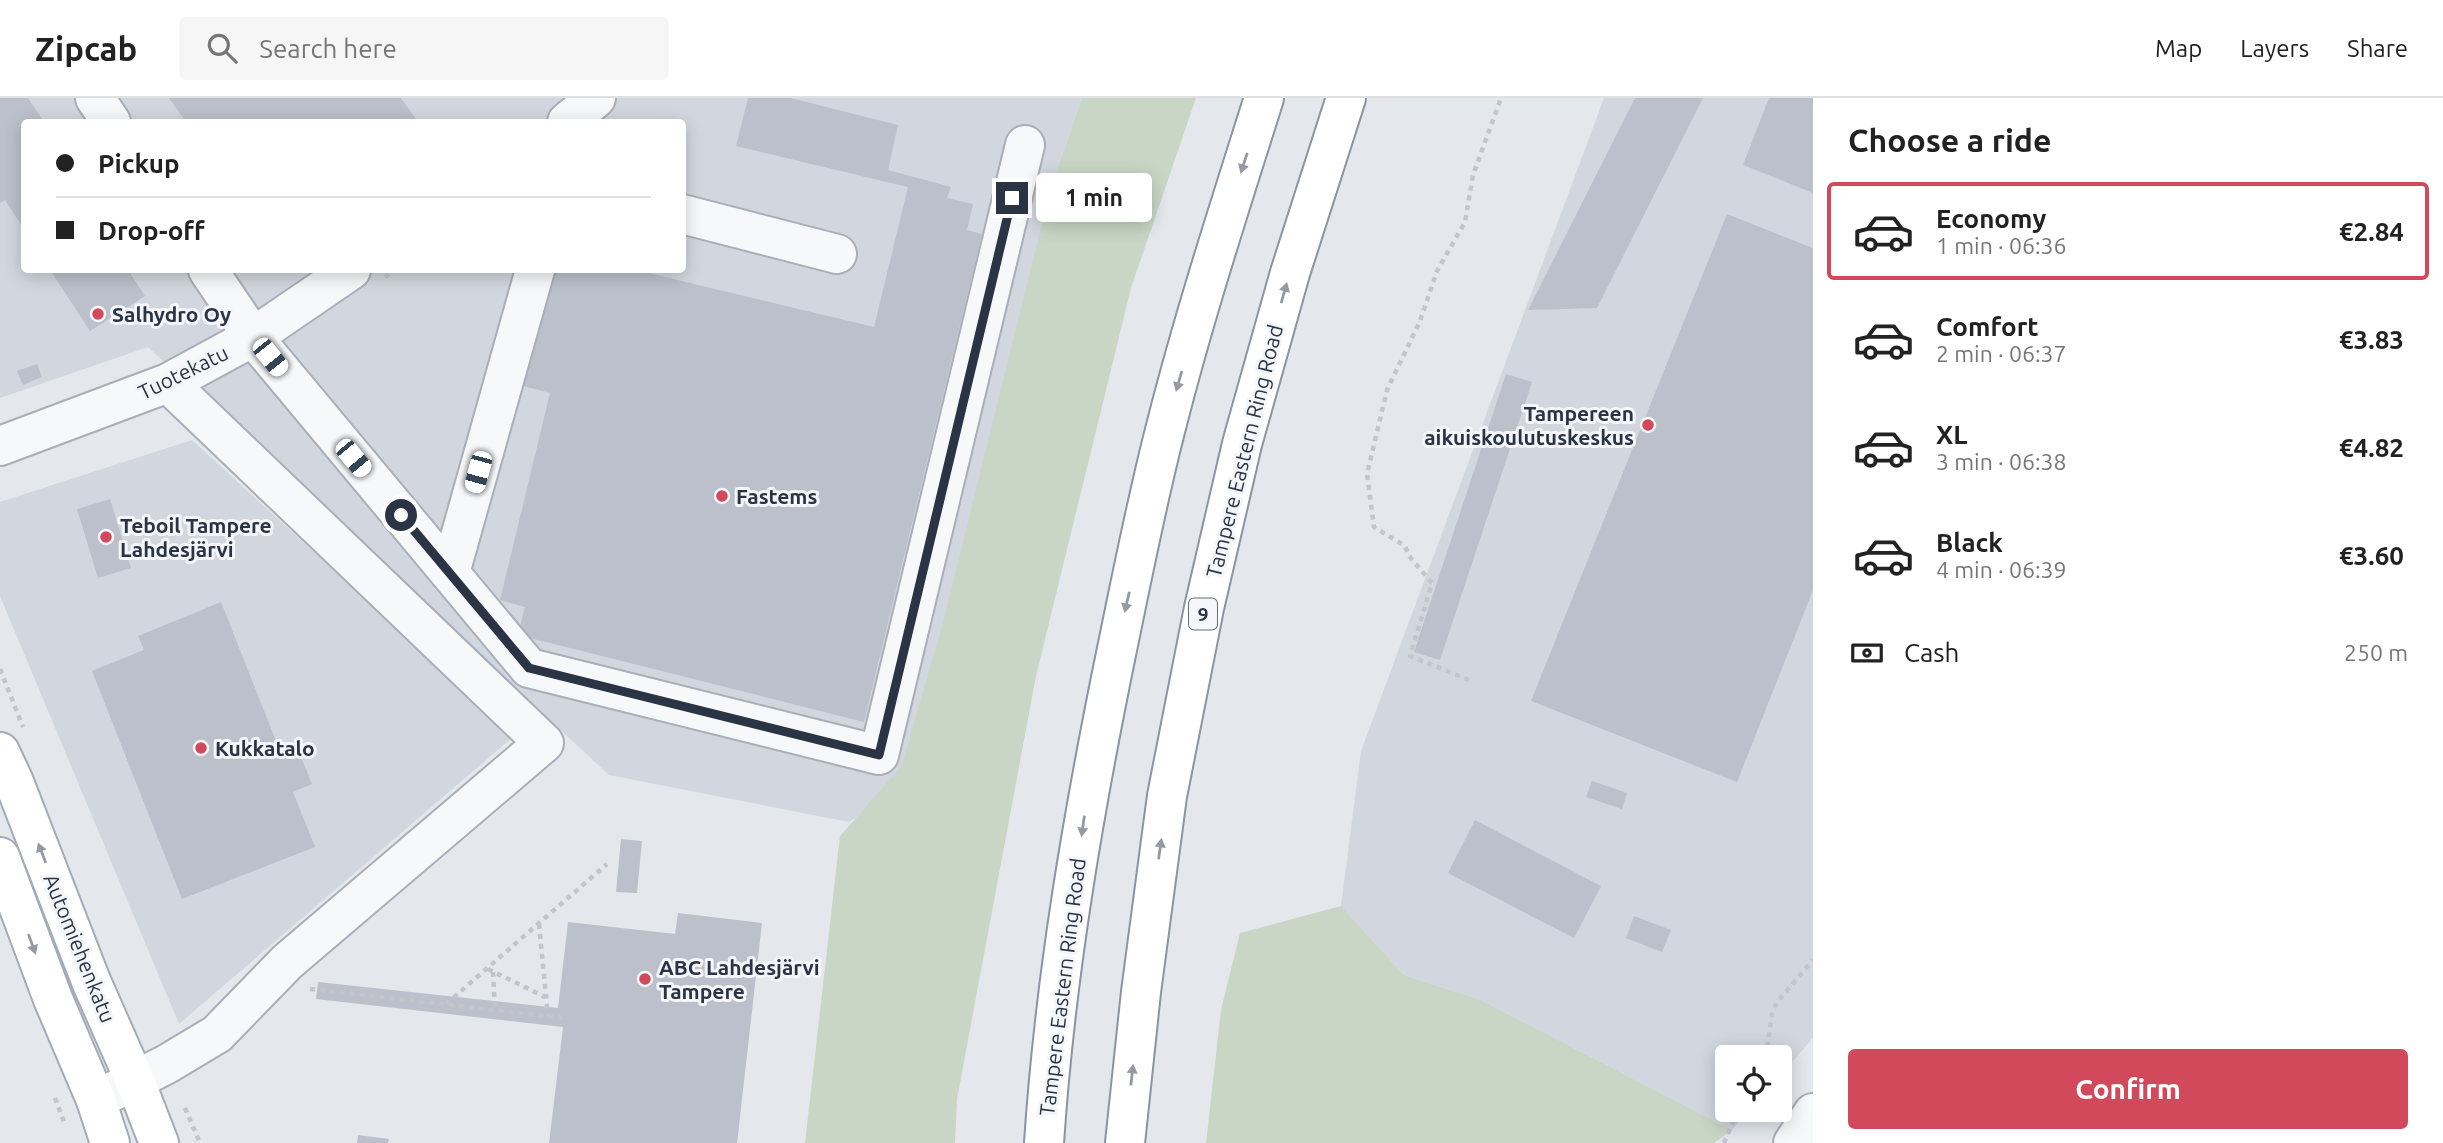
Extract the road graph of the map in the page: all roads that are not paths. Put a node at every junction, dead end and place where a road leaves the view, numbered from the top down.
1 (95, 98) edge
2 (596, 98) edge
3 (1264, 98) edge
4 (1346, 98) edge
5 (109, 119) edge
6 (571, 119) edge
7 (1025, 145) dead end
8 (686, 215) edge
9 (837, 254) dead end
10 (210, 273) edge
11 (347, 273) edge
12 (534, 273) edge
13 (253, 337) junction
14 (168, 383) junction
15 (0, 446) edge
16 (450, 573) junction
17 (0, 752) edge
18 (0, 857) edge
19 (135, 1080) junction
20 (96, 1100) junction
21 (1813, 1113) edge
22 (110, 1143) edge
23 (159, 1143) edge
24 (1044, 1143) edge
25 (1125, 1143) edge
26 (1793, 1143) edge

1 - 5 street
2 - 6 street
3 -> 24 main road, Tampere Eastern Ring Road
25 -> 4 main road, Tampere Eastern Ring Road / 9
7 - 16 street
8 - 9 street
10 - 13 street
11 - 13 street, Tuotekatu
12 - 16 street
13 - 14 street, Tuotekatu
13 - 16 street
14 - 15 street, Tuotekatu
14 - 19 street
19 -> 17 main road, Automiehenkatu
18 -> 20 main road, Automiehenkatu
19 - 20 street
19 - 23 main road, Automiehenkatu
20 - 22 main road, Automiehenkatu
21 - 26 street

